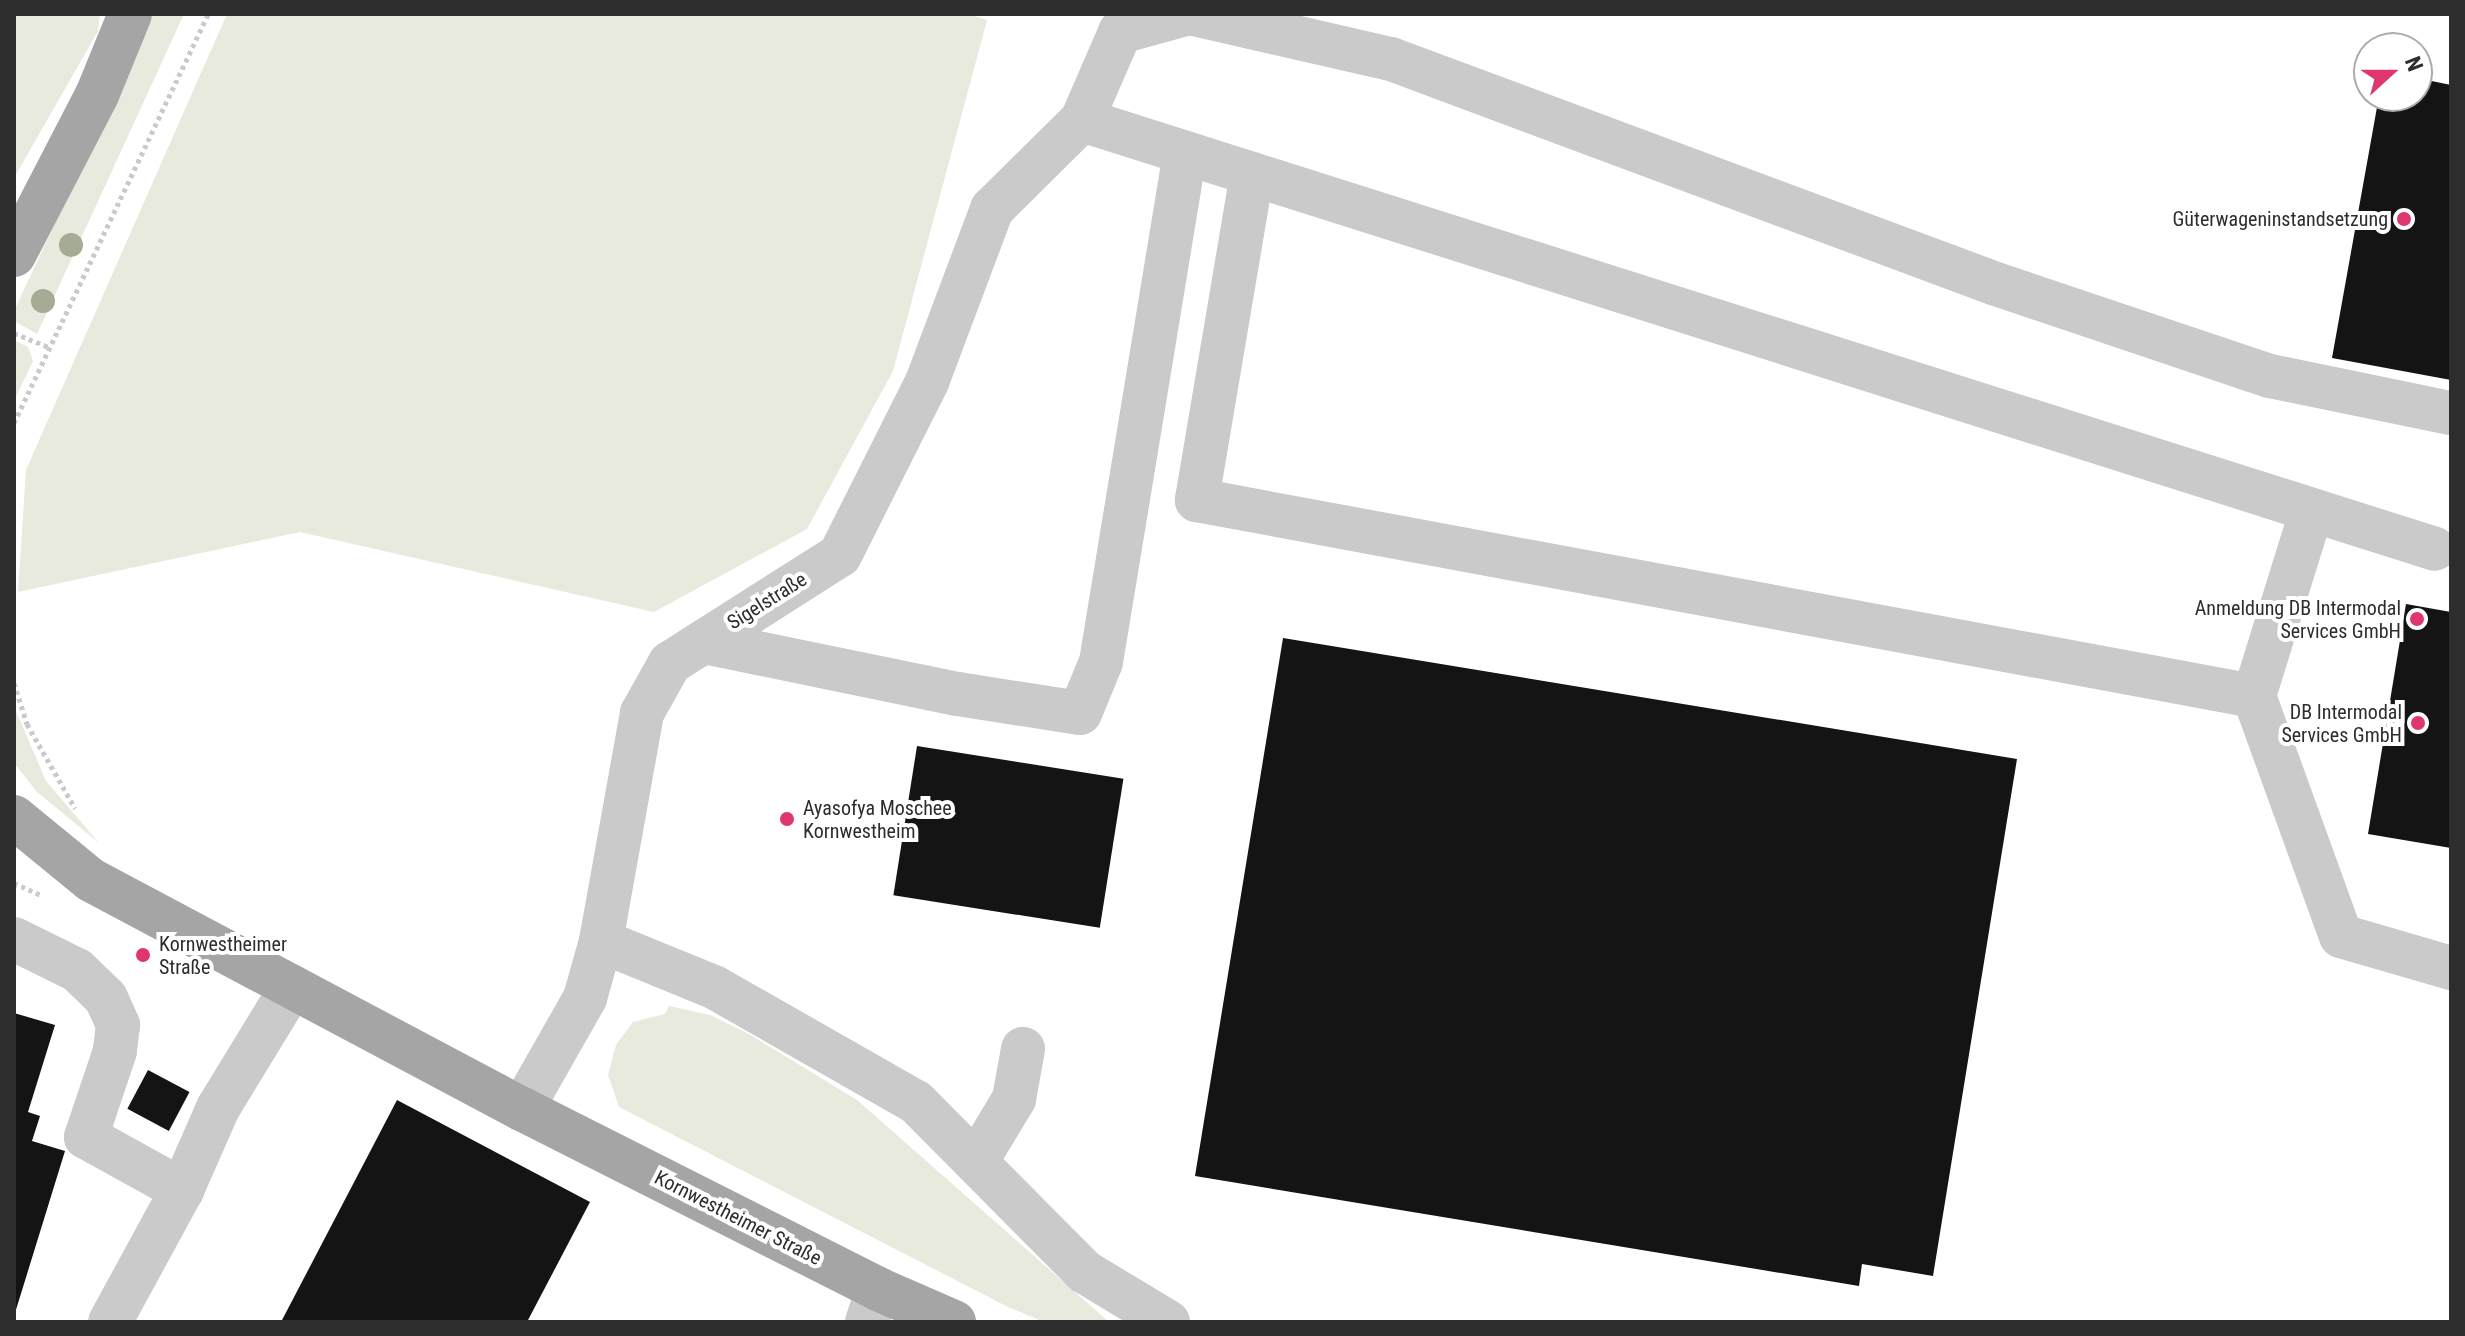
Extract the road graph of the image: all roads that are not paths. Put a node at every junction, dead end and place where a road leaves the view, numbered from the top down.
1 (130, 14) edge
2 (1186, 14) edge
3 (1194, 14) edge
4 (1082, 120) junction
5 (1185, 153) junction
6 (1252, 174) junction
7 (14, 255) edge
8 (2451, 413) edge
9 (2311, 513) junction
10 (2435, 549) dead end
11 (704, 642) junction
12 (2254, 696) junction
13 (14, 817) edge
14 (14, 939) edge
15 (601, 941) junction
16 (2451, 968) edge
17 (292, 987) junction
18 (1023, 1049) dead end
19 (522, 1109) junction
20 (976, 1162) junction
21 (182, 1190) junction
22 (872, 1306) edge
23 (110, 1322) edge
24 (954, 1322) edge
25 (1168, 1322) edge

1 - 7 main road
2 - 4 street
3 - 8 street
4 - 5 street
4 - 11 street, Sigelstraße
5 - 6 street
5 - 11 street
6 - 9 street
6 - 12 street
9 - 10 street
9 - 12 street
11 - 15 street, Sigelstraße
12 - 16 street
13 - 17 main road, Kornwestheimer Straße
14 - 21 street
15 - 19 street, Sigelstraße
15 - 20 street
17 - 19 main road, Kornwestheimer Straße
17 - 21 street
18 - 20 street
19 - 22 main road, Kornwestheimer Straße
20 - 25 street
21 - 23 street
22 - 24 main road, Kornwestheimer Straße

